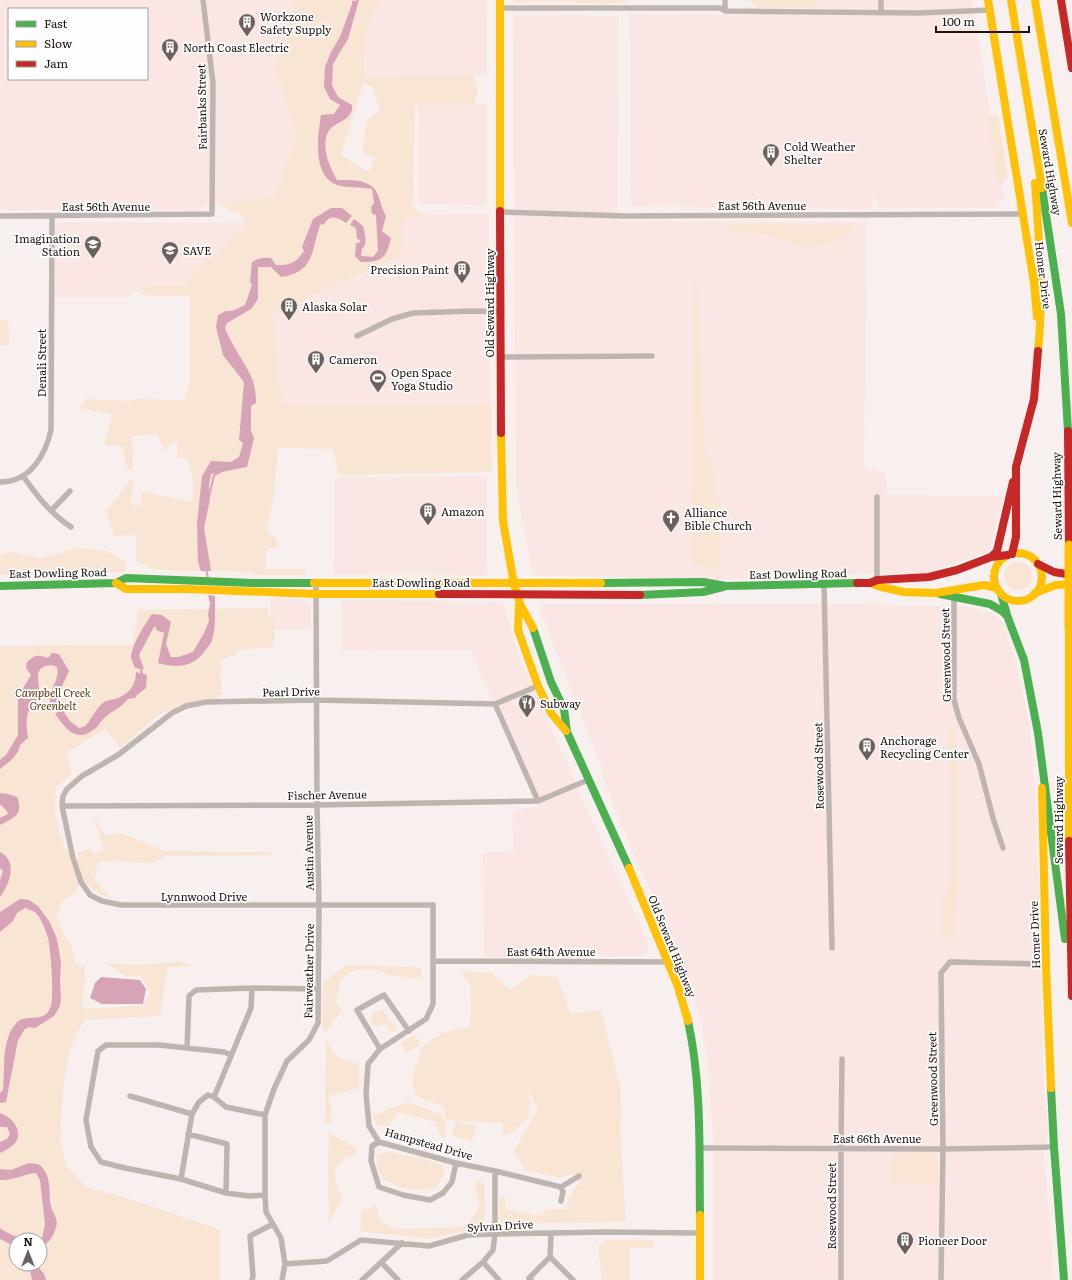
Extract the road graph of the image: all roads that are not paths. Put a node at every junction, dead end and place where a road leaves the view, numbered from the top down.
1 (203, 0) edge
2 (725, 0) edge
3 (881, 0) edge
4 (988, 0) edge
5 (1011, 0) edge
6 (1035, 0) edge
7 (1060, 0) edge
8 (500, 4) edge
9 (990, 10) junction
10 (725, 11) junction
11 (881, 12) junction
12 (1072, 68) edge
13 (1033, 133) junction
14 (500, 212) junction
15 (212, 214) joint
16 (1023, 214) junction
17 (0, 216) edge
18 (52, 216) junction
19 (1072, 223) edge
20 (501, 312) junction
21 (357, 336) dead end
22 (1038, 352) junction
23 (652, 356) dead end
24 (501, 357) junction
25 (1016, 467) junction
26 (23, 476) junction
27 (0, 482) edge
28 (70, 491) dead end
29 (877, 497) dead end
30 (51, 511) junction
31 (71, 527) dead end
32 (1010, 554) junction
33 (991, 557) junction
34 (1038, 563) junction
35 (1072, 575) edge
36 (873, 582) junction
37 (316, 583) junction
38 (514, 584) junction
39 (824, 584) junction
40 (1072, 584) edge
41 (0, 586) edge
42 (726, 586) junction
43 (234, 587) junction
44 (999, 591) junction
45 (936, 593) junction
46 (1035, 593) junction
47 (316, 594) junction
48 (517, 595) junction
49 (954, 598) junction
50 (520, 604) junction
51 (1008, 618) junction
52 (538, 686) junction
53 (317, 700) junction
54 (495, 704) junction
55 (567, 732) junction
56 (1038, 733) junction
57 (588, 780) junction
58 (67, 788) joint
59 (538, 801) junction
60 (317, 805) junction
61 (62, 806) junction
62 (1003, 848) dead end
63 (433, 905) joint
64 (319, 906) junction
65 (832, 948) dead end
66 (434, 961) junction
67 (668, 962) junction
68 (1046, 964) junction
69 (1071, 981) junction
70 (252, 988) junction
71 (318, 989) junction
72 (1072, 996) edge
73 (409, 1031) junction
74 (187, 1048) junction
75 (380, 1049) junction
76 (231, 1055) junction
77 (842, 1059) dead end
78 (130, 1096) dead end
79 (214, 1097) junction
80 (192, 1114) junction
81 (264, 1115) junction
82 (188, 1134) junction
83 (379, 1142) junction
84 (1054, 1147) junction
85 (700, 1148) junction
86 (841, 1148) junction
87 (943, 1149) junction
88 (456, 1163) junction
89 (495, 1170) junction
90 (579, 1176) dead end
91 (181, 1179) junction
92 (561, 1187) junction
93 (226, 1193) junction
94 (264, 1195) junction
95 (561, 1201) dead end
96 (273, 1224) junction
97 (551, 1233) junction
98 (699, 1233) junction
99 (495, 1234) junction
100 (402, 1243) junction
101 (550, 1258) junction
102 (381, 1262) junction
103 (483, 1262) junction
104 (285, 1264) junction
105 (252, 1280) edge
106 (282, 1280) edge
107 (362, 1280) edge
108 (398, 1280) edge
109 (462, 1280) edge
110 (499, 1280) edge
111 (530, 1280) edge
112 (573, 1280) edge
113 (700, 1280) edge
114 (841, 1280) edge
115 (941, 1280) edge
116 (1064, 1280) edge

1 - 15 street, Fairbanks Street
2 - 10 street
3 - 11 street
4 - 9 main road, Homer Drive
5 - 13 main road, Seward Highway
6 - 19 main road, Seward Highway
7 - 12 main road
8 - 10 street
8 - 14 main road, Old Seward Highway
9 - 11 street
9 - 16 main road, Homer Drive
10 - 11 street
13 - 22 main road
13 - 69 main road, Seward Highway, bridge
14 - 16 street, East 56th Avenue
14 - 20 main road, Old Seward Highway
15 - 18 street, East 56th Avenue
16 - 22 main road, Homer Drive
17 - 18 street, East 56th Avenue
18 - 26 street, Denali Street
20 - 21 street
20 - 24 main road, Old Seward Highway
22 - 25 main road, Homer Drive
23 - 24 street
24 - 38 main road, Old Seward Highway
25 - 32 main road, Homer Drive
25 - 33 main road
26 - 27 street, Denali Street
26 - 30 street
28 - 30 street
29 - 36 street
30 - 31 street
32 - 33 main road, East Dowling Road
32 - 34 main road
32 - 44 main road
33 - 36 main road, East Dowling Road
34 - 35 main road
34 - 46 main road
36 - 39 main road, East Dowling Road
36 - 45 main road, East Dowling Road
37 - 38 main road, East Dowling Road
37 - 43 main road, East Dowling Road
37 - 47 street, Austin Avenue
38 - 42 main road, East Dowling Road
38 - 48 main road, Old Seward Highway
39 - 42 main road, East Dowling Road
39 - 65 street, Rosewood Street
40 - 46 main road
41 - 43 main road, East Dowling Road
42 - 48 main road, East Dowling Road
43 - 47 main road, East Dowling Road
44 - 45 main road, East Dowling Road
44 - 46 main road
44 - 51 main road, Homer Drive
45 - 49 main road
47 - 48 main road, East Dowling Road
47 - 53 street, Austin Avenue
48 - 50 main road, Old Seward Highway
49 - 51 main road
49 - 62 street, Greenwood Street
50 - 52 main road, Old Seward Highway
50 - 55 main road, Old Seward Highway
51 - 56 main road, Homer Drive
52 - 54 street, Pearl Drive
52 - 55 main road, Old Seward Highway
53 - 54 street, Pearl Drive
53 - 58 street, Pearl Drive
53 - 60 street, Austin Avenue
54 - 59 street
55 - 57 main road, Old Seward Highway
56 - 68 main road, Homer Drive
56 - 69 main road
57 - 59 street, Fischer Avenue
57 - 67 main road, Old Seward Highway
58 - 61 street, Lynnwood Drive
59 - 60 street, Fischer Avenue
60 - 61 street, Fischer Avenue
60 - 64 street, Austin Avenue
61 - 64 street, Lynnwood Drive
63 - 64 street, Lynnwood Drive
63 - 66 street, Hampstead Drive
64 - 71 street, Fairweather Drive
66 - 67 street, East 64th Avenue
66 - 73 street, Hampstead Drive
67 - 85 main road, Old Seward Highway
68 - 84 main road, Homer Drive
68 - 87 street, Greenwood Street
69 - 72 main road, Seward Highway
70 - 71 street
70 - 74 street
70 - 76 street
71 - 81 street, Fairweather Drive
73 - 75 street, Hampstead Drive
73 - 75 street
74 - 76 street
74 - 91 street
75 - 83 street, Hampstead Drive
76 - 79 street
77 - 86 street, Rosewood Street
78 - 80 street
79 - 80 street
79 - 81 street
80 - 82 street
81 - 94 street, Fairweather Drive
82 - 91 street
82 - 93 street
83 - 88 street, Hampstead Drive
83 - 88 street
84 - 87 street, East 66th Avenue
84 - 116 main road, Homer Drive
85 - 86 street, East 66th Avenue
85 - 98 main road, Old Seward Highway
86 - 87 street, East 66th Avenue
86 - 114 street, Rosewood Street
87 - 115 street, Greenwood Street
88 - 89 street, Hampstead Drive
89 - 92 street, Hampstead Drive
89 - 99 street
90 - 92 street
91 - 93 street
92 - 95 street
93 - 94 street
94 - 96 street, Fairweather Drive
96 - 104 street, Fairweather Drive
96 - 105 street
97 - 98 street, Sylvan Drive
97 - 99 street, Sylvan Drive
97 - 101 street
98 - 113 main road, Old Seward Highway
99 - 100 street, Sylvan Drive
99 - 103 street
100 - 102 street
100 - 104 street, Sylvan Drive
101 - 111 street
101 - 112 street
102 - 107 street
102 - 108 street
103 - 109 street
103 - 110 street
104 - 106 street, Fairweather Drive

